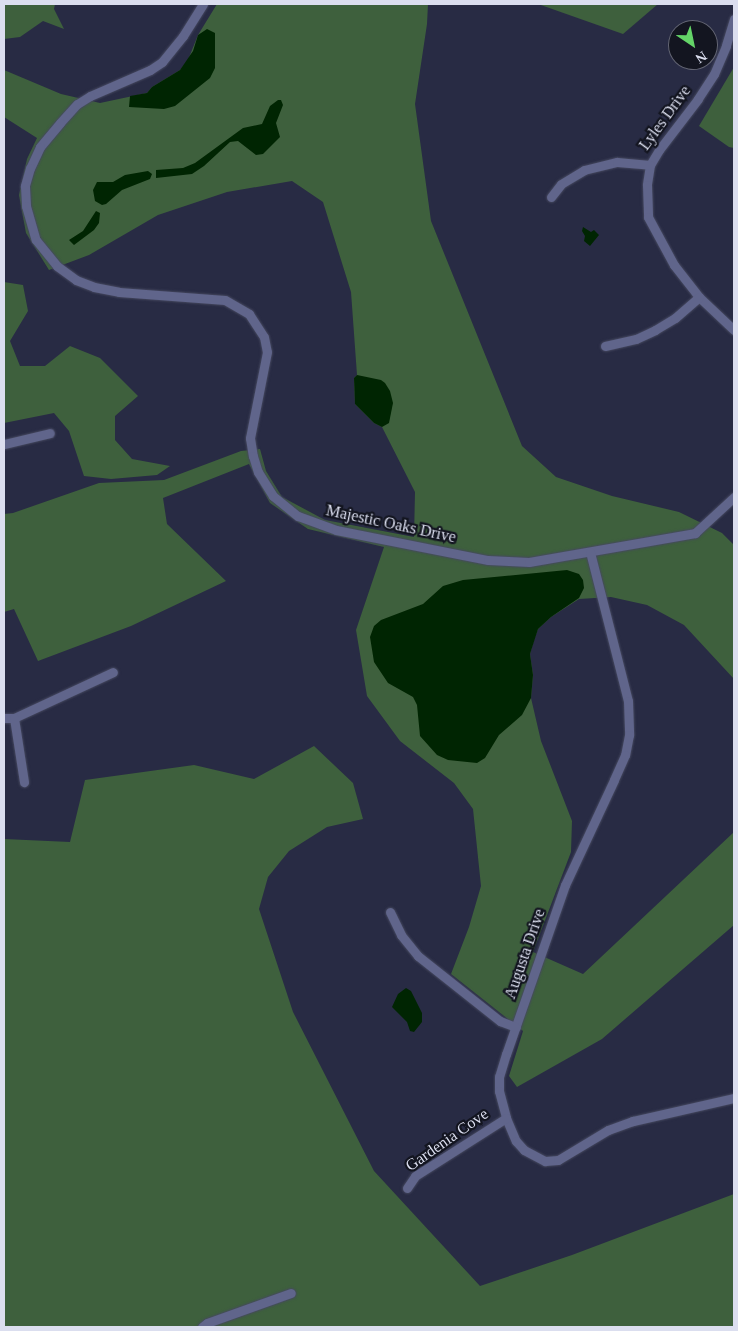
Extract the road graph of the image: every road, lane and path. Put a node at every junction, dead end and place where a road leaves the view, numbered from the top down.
1 (203, 4) edge
2 (734, 19) edge
3 (650, 165) junction
4 (551, 196) dead end
5 (699, 297) junction
6 (734, 330) edge
7 (605, 346) dead end
8 (50, 433) dead end
9 (4, 444) edge
10 (734, 497) edge
11 (590, 552) junction
12 (113, 672) dead end
13 (4, 718) edge
14 (14, 718) junction
15 (24, 782) dead end
16 (390, 912) dead end
17 (516, 1027) junction
18 (734, 1098) edge
19 (506, 1118) junction
20 (407, 1188) dead end
21 (291, 1293) dead end
22 (202, 1327) edge

1 - 11 street, Majestic Oaks Drive
2 - 3 street, Lyles Drive
3 - 4 street
3 - 5 street, Lyles Drive
5 - 6 street, Lyles Drive
5 - 7 street
8 - 9 street
10 - 11 street, Majestic Oaks Drive
11 - 17 street, Augusta Drive
12 - 14 street
13 - 14 street
14 - 15 street
16 - 17 street
17 - 19 street, Augusta Drive
18 - 19 street, Augusta Drive
19 - 20 street, Gardenia Cove
21 - 22 street

